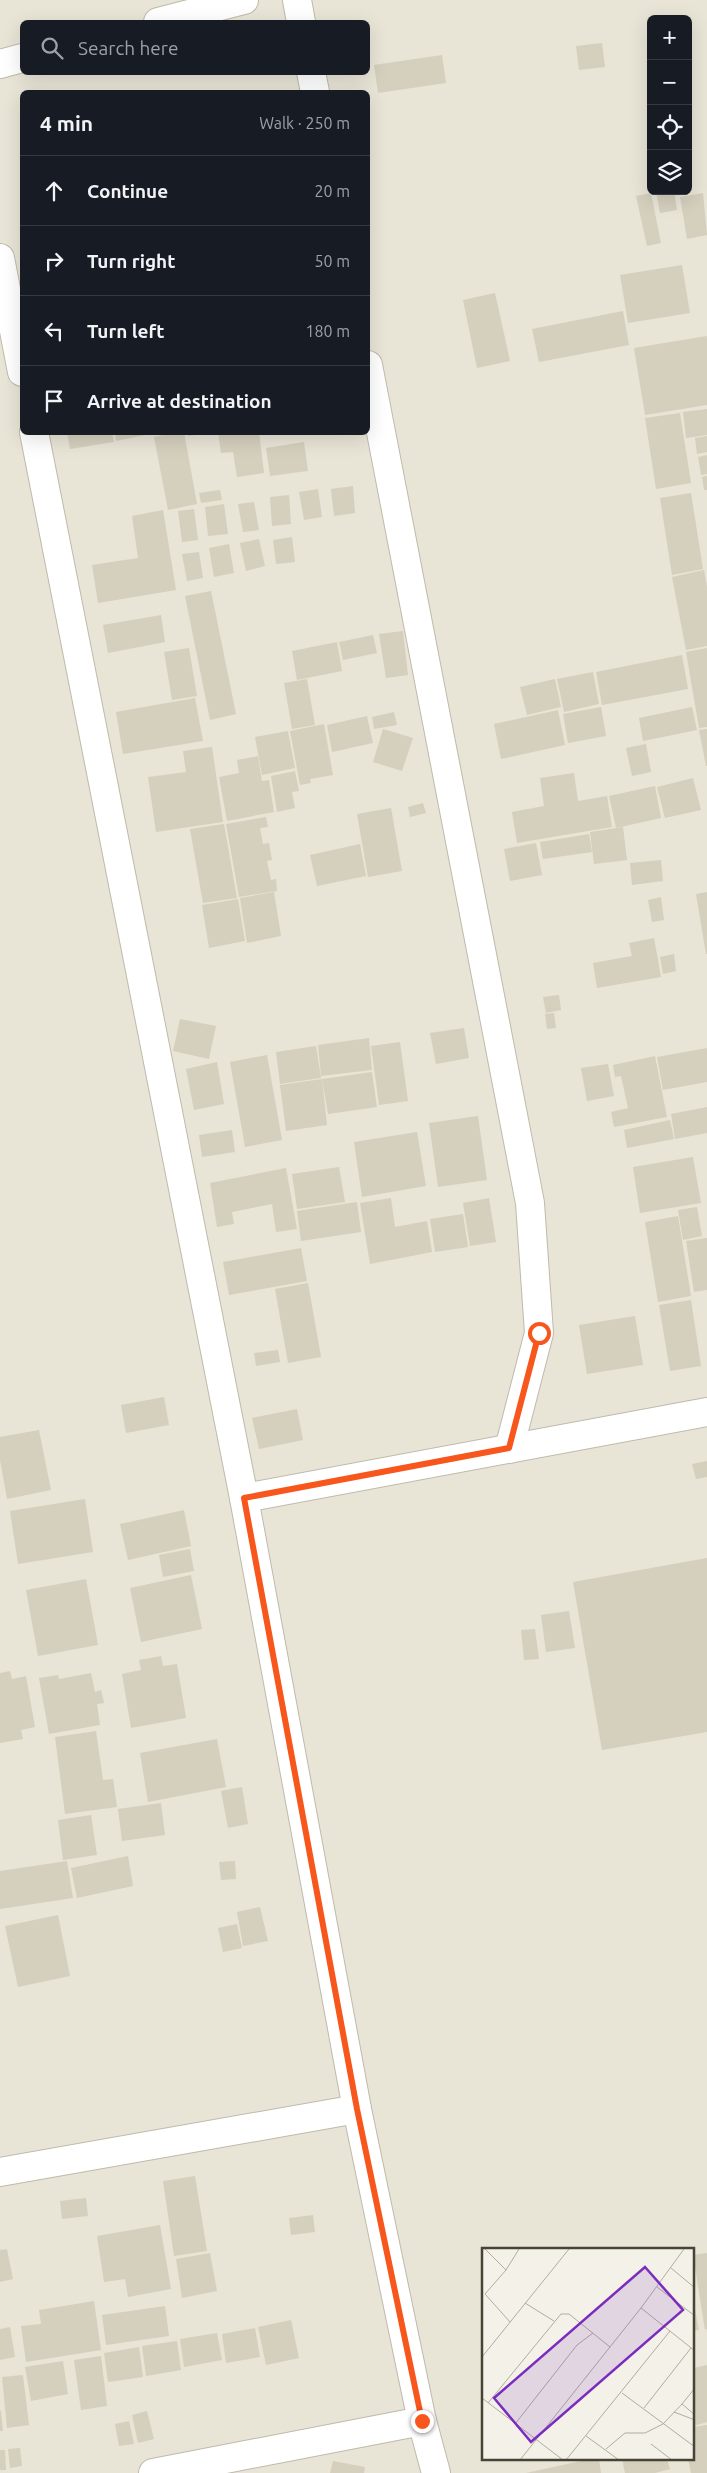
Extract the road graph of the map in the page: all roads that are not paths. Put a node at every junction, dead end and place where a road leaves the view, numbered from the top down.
1 (244, 0) edge
2 (297, 0) edge
3 (166, 20) edge
4 (301, 20) edge
5 (20, 59) edge
6 (0, 64) edge
7 (312, 75) edge
8 (315, 90) edge
9 (0, 258) edge
10 (20, 362) edge
11 (370, 375) edge
12 (35, 435) edge
13 (707, 1412) edge
14 (509, 1448) junction
15 (244, 1498) junction
16 (357, 2109) junction
17 (0, 2172) edge
18 (422, 2421) junction
19 (153, 2473) edge
20 (436, 2473) edge

1 - 3 street
2 - 4 street
5 - 6 street
7 - 8 street
9 - 10 street
11 - 14 street
12 - 15 street
13 - 14 street
14 - 15 street
15 - 16 street
16 - 17 street
16 - 18 street
18 - 19 street
18 - 20 street

